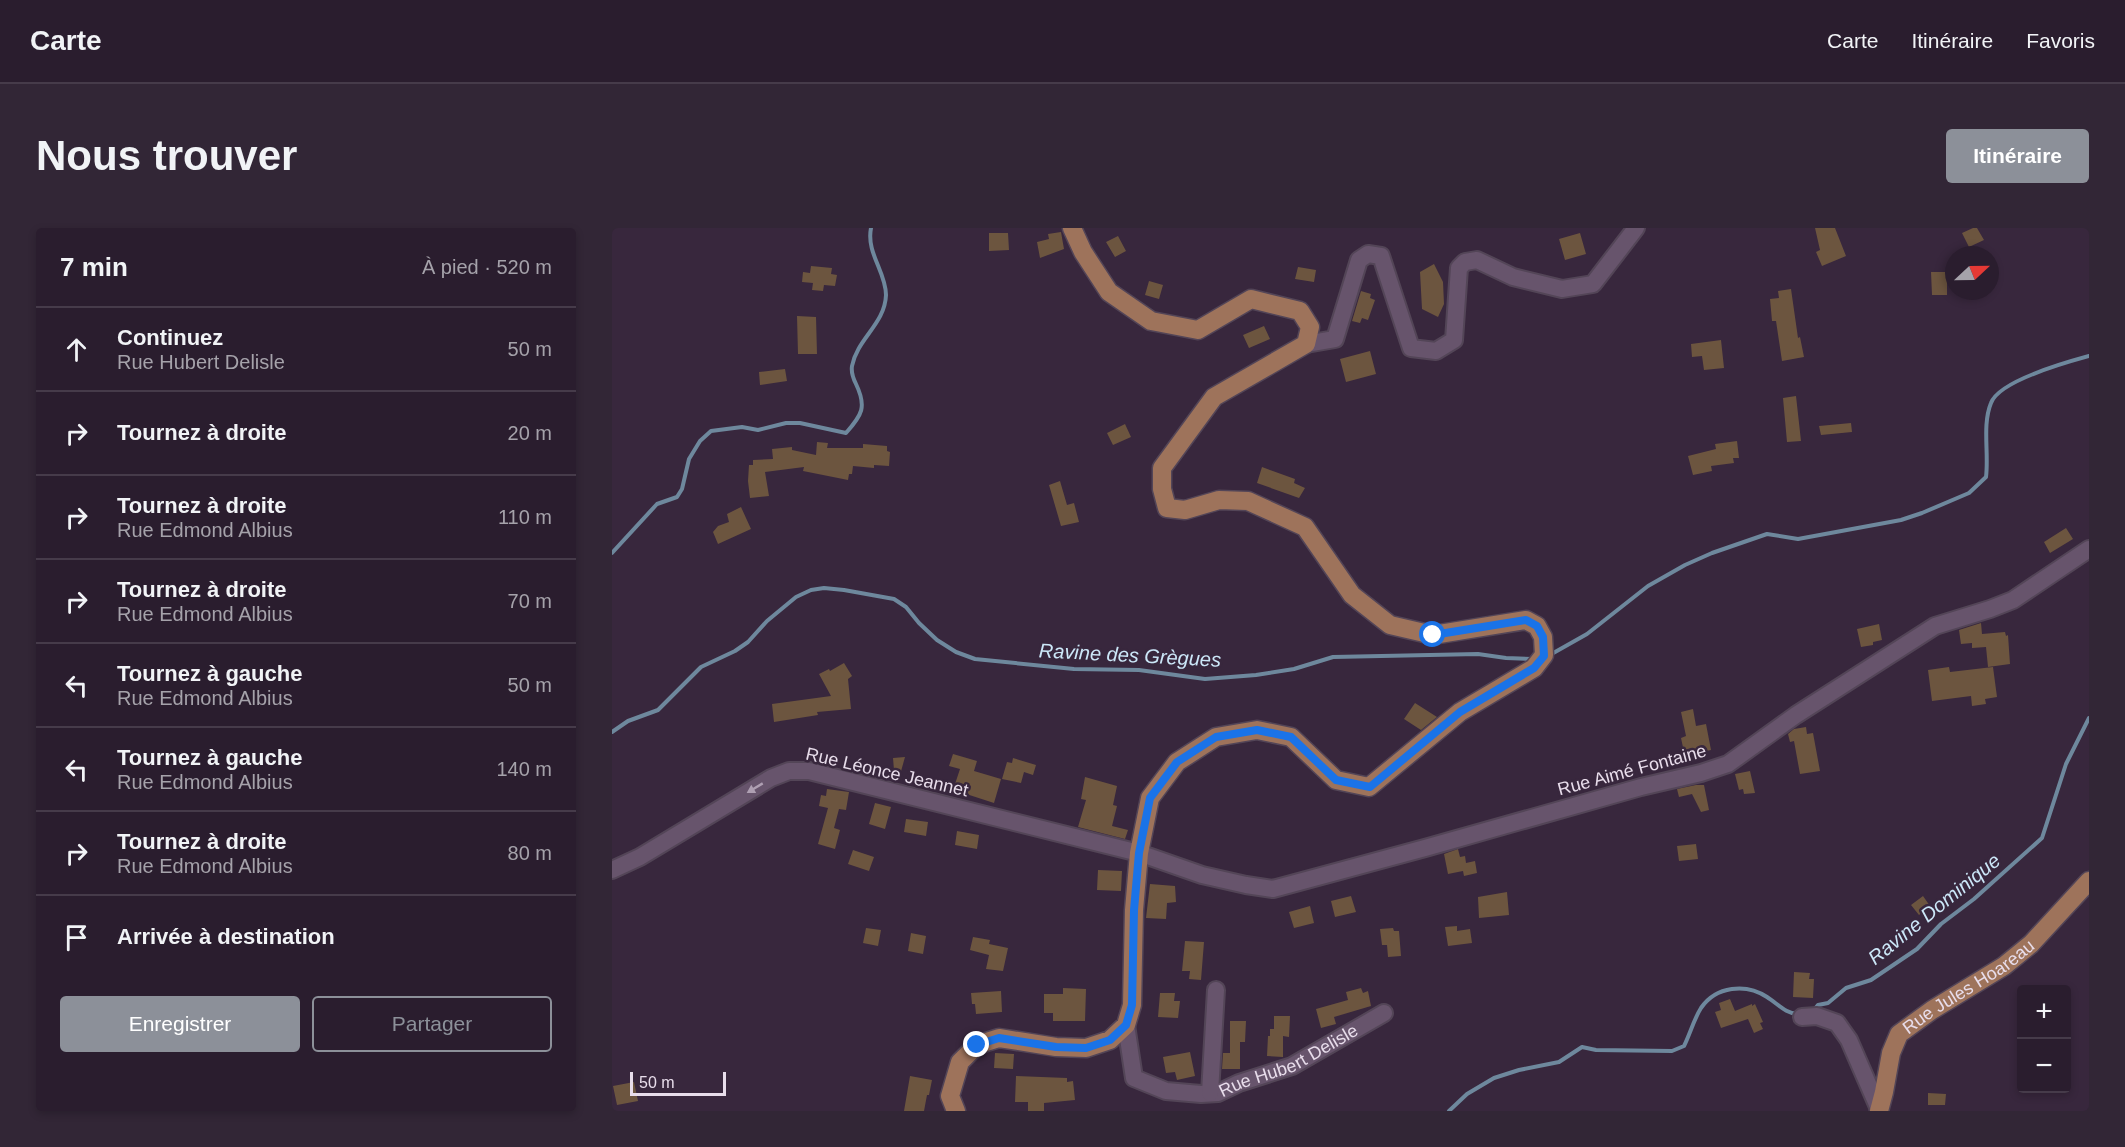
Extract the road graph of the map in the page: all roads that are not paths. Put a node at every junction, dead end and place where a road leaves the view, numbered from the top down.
1 (1072, 228) edge
2 (1636, 228) edge
3 (1306, 344) junction
4 (2089, 549) edge
5 (1139, 853) junction
6 (612, 870) edge
7 (2089, 881) edge
8 (1216, 990) dead end
9 (1384, 1013) dead end
10 (1802, 1017) dead end
11 (1126, 1025) junction
12 (1210, 1093) junction
13 (1879, 1110) edge
14 (956, 1111) edge

1 - 3 main road
2 - 3 street
3 - 5 main road
4 - 5 street, Rue Aimé Fontaine
5 -> 6 street, Rue Léonce Jeannet
5 - 11 main road
7 - 13 main road, Rue Jules Hoareau
8 - 12 street
9 - 12 street, Rue Hubert Delisle
10 - 13 street
11 - 12 street, Rue Hubert Delisle
11 - 14 main road

